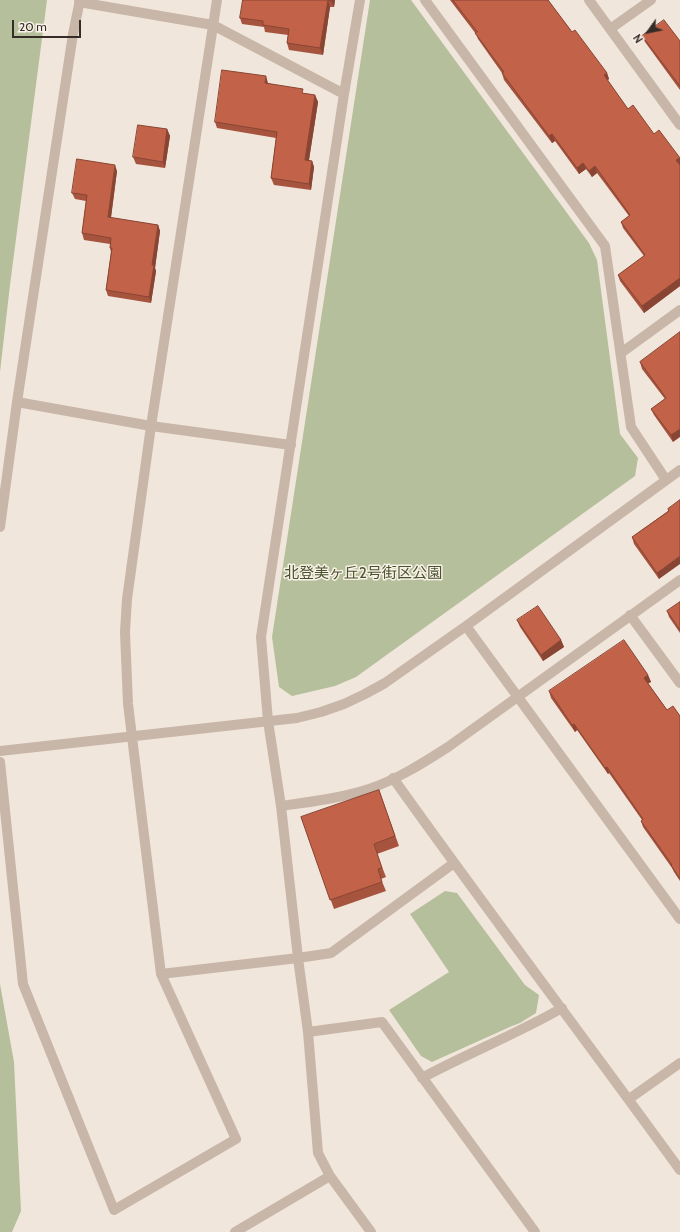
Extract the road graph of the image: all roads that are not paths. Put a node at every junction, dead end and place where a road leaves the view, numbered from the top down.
1 (217, 0) edge
2 (360, 0) edge
3 (425, 0) edge
4 (589, 0) edge
5 (651, 0) edge
6 (80, 1) edge
7 (213, 25) junction
8 (610, 29) junction
9 (344, 94) junction
10 (680, 125) edge
11 (680, 310) edge
12 (621, 353) junction
13 (17, 402) junction
14 (151, 426) junction
15 (291, 445) junction
16 (680, 470) edge
17 (666, 480) junction
18 (0, 527) edge
19 (680, 580) edge
20 (630, 615) junction
21 (466, 626) junction
22 (680, 684) edge
23 (517, 696) junction
24 (268, 721) junction
25 (131, 737) junction
26 (0, 751) edge
27 (0, 762) edge
28 (393, 778) junction
29 (281, 806) junction
30 (454, 863) junction
31 (680, 919) edge
32 (298, 958) junction
33 (161, 974) junction
34 (562, 1008) junction
35 (308, 1032) junction
36 (680, 1063) edge
37 (422, 1078) junction
38 (629, 1099) junction
39 (680, 1170) edge
40 (330, 1176) junction
41 (235, 1232) edge
42 (371, 1232) edge
43 (535, 1232) edge

1 - 7 street
2 - 9 street
3 - 12 street
4 - 8 street
5 - 8 street
6 - 7 street
6 - 13 street
7 - 9 street
7 - 14 street
8 - 10 street
9 - 15 street
11 - 12 street
12 - 17 street
13 - 14 street
13 - 18 street
14 - 15 street
14 - 25 street
15 - 24 street
16 - 17 street
17 - 21 street
19 - 20 street
20 - 22 street
20 - 23 street
21 - 23 street
21 - 24 street
23 - 28 street
23 - 31 street
24 - 25 street
24 - 29 street
25 - 26 street
25 - 33 street
27 - 33 street
28 - 29 street
28 - 30 street
29 - 32 street
30 - 32 street
30 - 34 street
32 - 33 street
32 - 35 street
34 - 37 street
34 - 38 street
35 - 37 street
35 - 40 street
36 - 38 street
37 - 43 street
38 - 39 street
40 - 41 street
40 - 42 street

